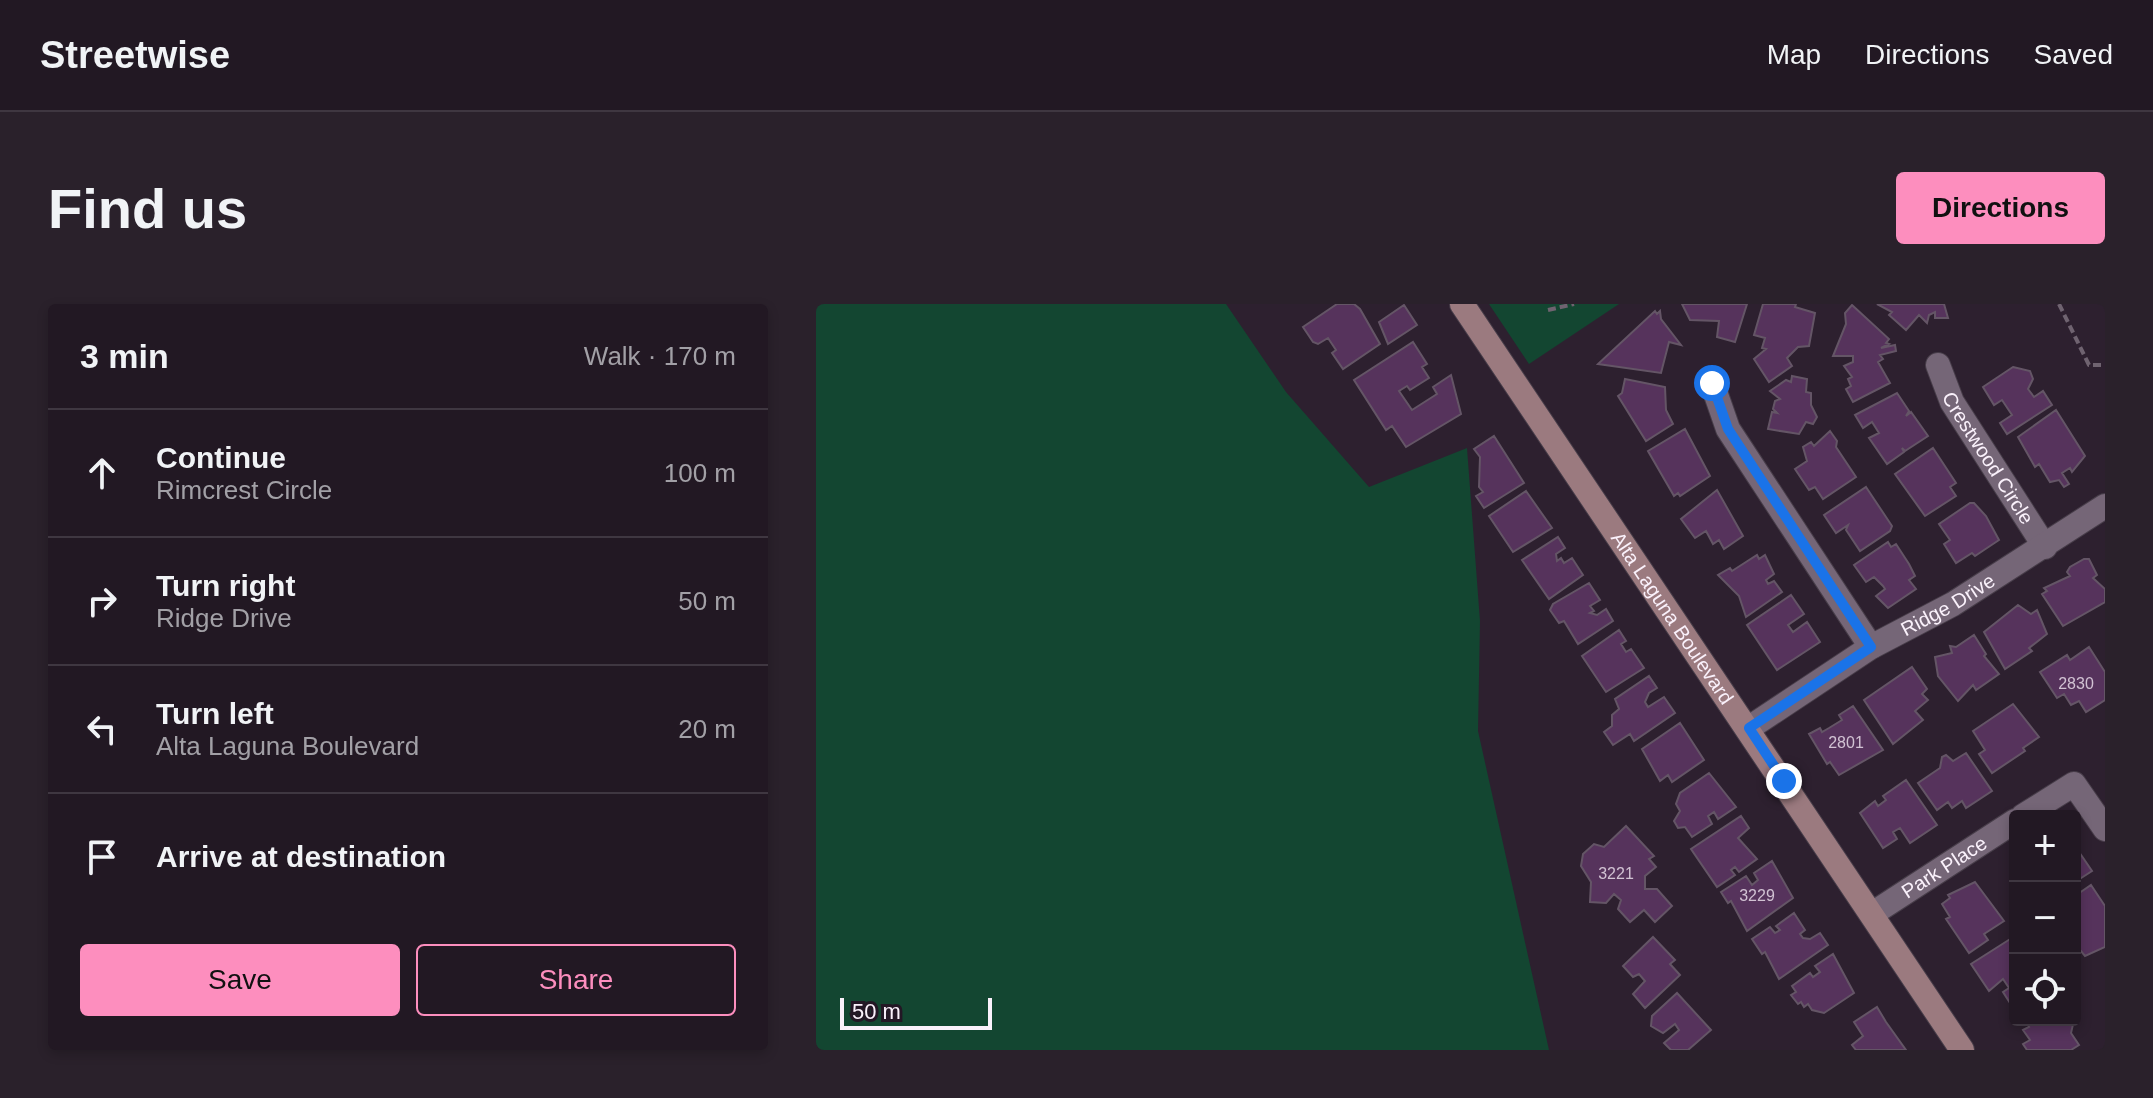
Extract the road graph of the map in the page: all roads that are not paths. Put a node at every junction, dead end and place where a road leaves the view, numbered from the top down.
1 (1462, 304) edge
2 (1938, 365) dead end
3 (1712, 383) dead end
4 (2105, 506) edge
5 (2045, 547) junction
6 (1871, 647) junction
7 (1749, 728) junction
8 (2033, 810) edge
9 (2009, 825) edge
10 (2105, 829) edge
11 (1872, 914) junction
12 (1962, 1050) edge

1 - 7 street, Alta Laguna Boulevard
2 - 5 street, Crestwood Circle
3 - 6 street
4 - 5 street, Ridge Drive
5 - 6 street, Ridge Drive
6 - 7 street, Ridge Drive
7 - 11 street, Alta Laguna Boulevard
8 - 10 street
9 - 11 street, Park Place
11 - 12 street, Alta Laguna Boulevard

